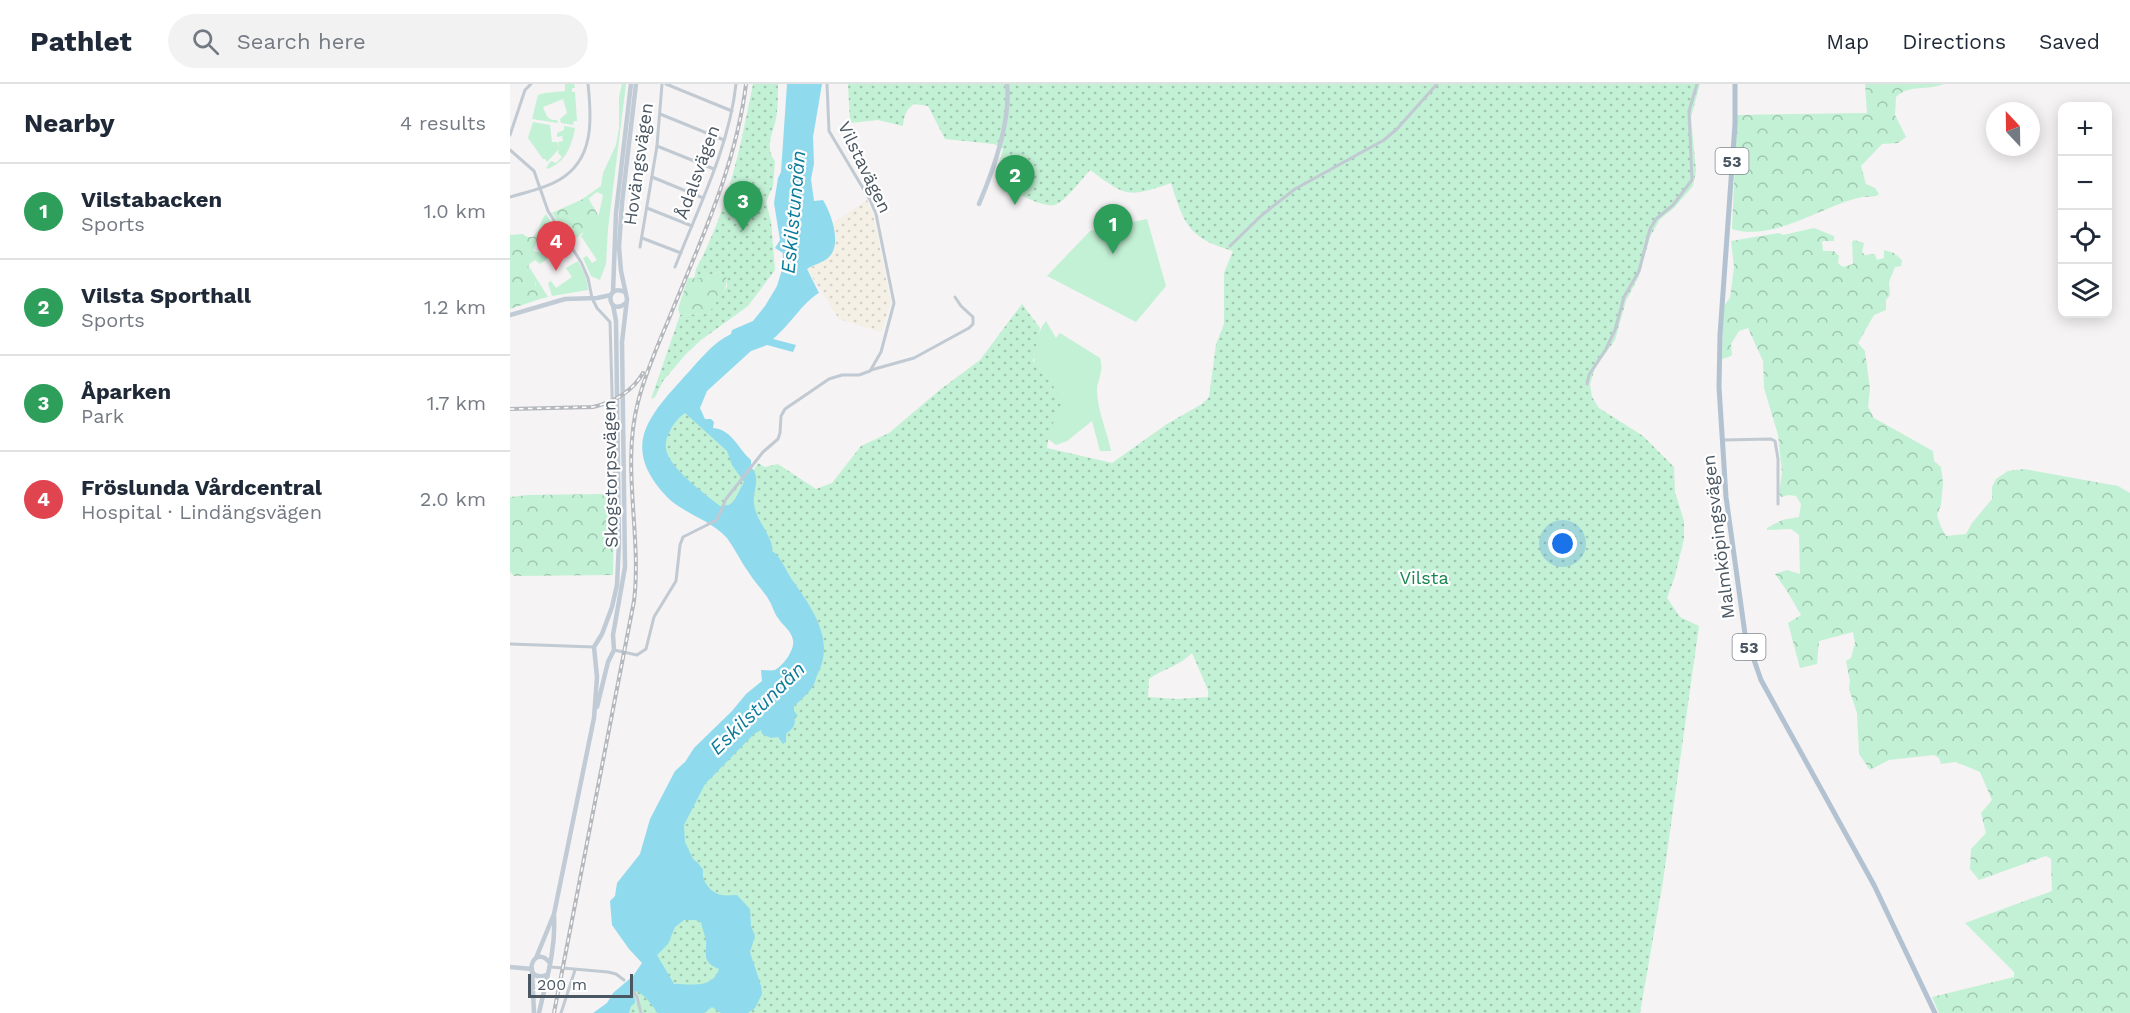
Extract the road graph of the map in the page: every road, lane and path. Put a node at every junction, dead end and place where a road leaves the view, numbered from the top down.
1 (531, 84) edge
2 (588, 84) edge
3 (631, 84) edge
4 (636, 84) edge
5 (664, 84) edge
6 (736, 84) edge
7 (827, 84) edge
8 (1007, 84) edge
9 (1437, 84) edge
10 (1697, 84) edge
11 (1735, 84) edge
12 (732, 111) junction
13 (660, 114) junction
14 (510, 134) edge
15 (724, 140) junction
16 (657, 146) junction
17 (510, 150) edge
18 (714, 169) junction
19 (652, 177) junction
20 (540, 188) junction
21 (510, 197) edge
22 (703, 198) junction
23 (979, 204) dead end
24 (647, 208) junction
25 (692, 226) junction
26 (642, 237) junction
27 (1230, 246) dead end
28 (640, 247) dead end
29 (681, 253) junction
30 (675, 267) dead end
31 (625, 292) junction
32 (612, 294) junction
33 (955, 297) dead end
34 (594, 298) junction
35 (626, 303) junction
36 (612, 304) junction
37 (510, 315) edge
38 (870, 371) junction
39 (1587, 384) dead end
40 (1721, 440) junction
41 (614, 489) dead end
42 (1778, 504) dead end
43 (598, 641) junction
44 (510, 644) edge
45 (594, 647) junction
46 (613, 647) junction
47 (596, 655) junction
48 (609, 657) junction
49 (594, 718) junction
50 (554, 914) junction
51 (534, 960) junction
52 (551, 965) junction
53 (511, 967) edge
54 (532, 970) junction
55 (574, 970) junction
56 (547, 975) junction
57 (624, 980) dead end
58 (631, 988) dead end
59 (534, 1013) edge
60 (539, 1013) edge
61 (561, 1013) edge
62 (641, 1013) edge
63 (1935, 1013) edge

1 - 14 street
2 - 20 street
3 - 32 main road
4 - 31 main road
5 - 12 street
5 - 13 street, Hovängsvägen
6 - 12 street, Ådalsvägen
7 - 38 street, Vilstavägen
8 - 23 main road
9 - 27 street
10 - 39 street
11 - 40 main road, Malmköpingsvägen / 53
12 - 15 street, Ådalsvägen
13 - 15 street
13 - 16 street, Hovängsvägen
15 - 18 street, Ådalsvägen
16 - 18 street
16 - 19 street, Hovängsvägen
17 - 20 street
18 - 22 street, Ådalsvägen
19 - 22 street
19 - 24 street, Hovängsvägen
20 - 21 street
20 - 34 street
22 - 25 street, Ådalsvägen
24 - 25 street
24 - 26 street, Hovängsvägen
25 - 29 street, Ådalsvägen
26 - 28 street, Hovängsvägen
26 - 29 street
29 - 30 street, Ådalsvägen
31 - 32 main road
31 - 35 main road
32 - 34 main road
32 - 36 main road
33 - 38 street
34 - 36 main road
34 - 37 main road
34 - 41 street
35 - 36 main road
35 - 46 main road, Skogstorpsvägen
36 - 43 main road, Skogstorpsvägen
38 - 46 street
40 - 42 street
40 - 63 main road, Malmköpingsvägen / 53
43 - 45 main road
43 - 46 main road
44 - 45 street
45 - 47 main road
46 - 48 main road
47 - 48 main road
47 - 49 main road
48 - 49 main road
49 - 50 main road
50 - 51 main road
50 - 52 main road
51 - 52 main road
51 - 53 main road
51 - 54 main road
52 - 55 street
52 - 56 main road
53 - 54 main road
54 - 56 main road
54 - 59 main road
55 - 57 street
55 - 61 street
56 - 60 main road
58 - 62 street

